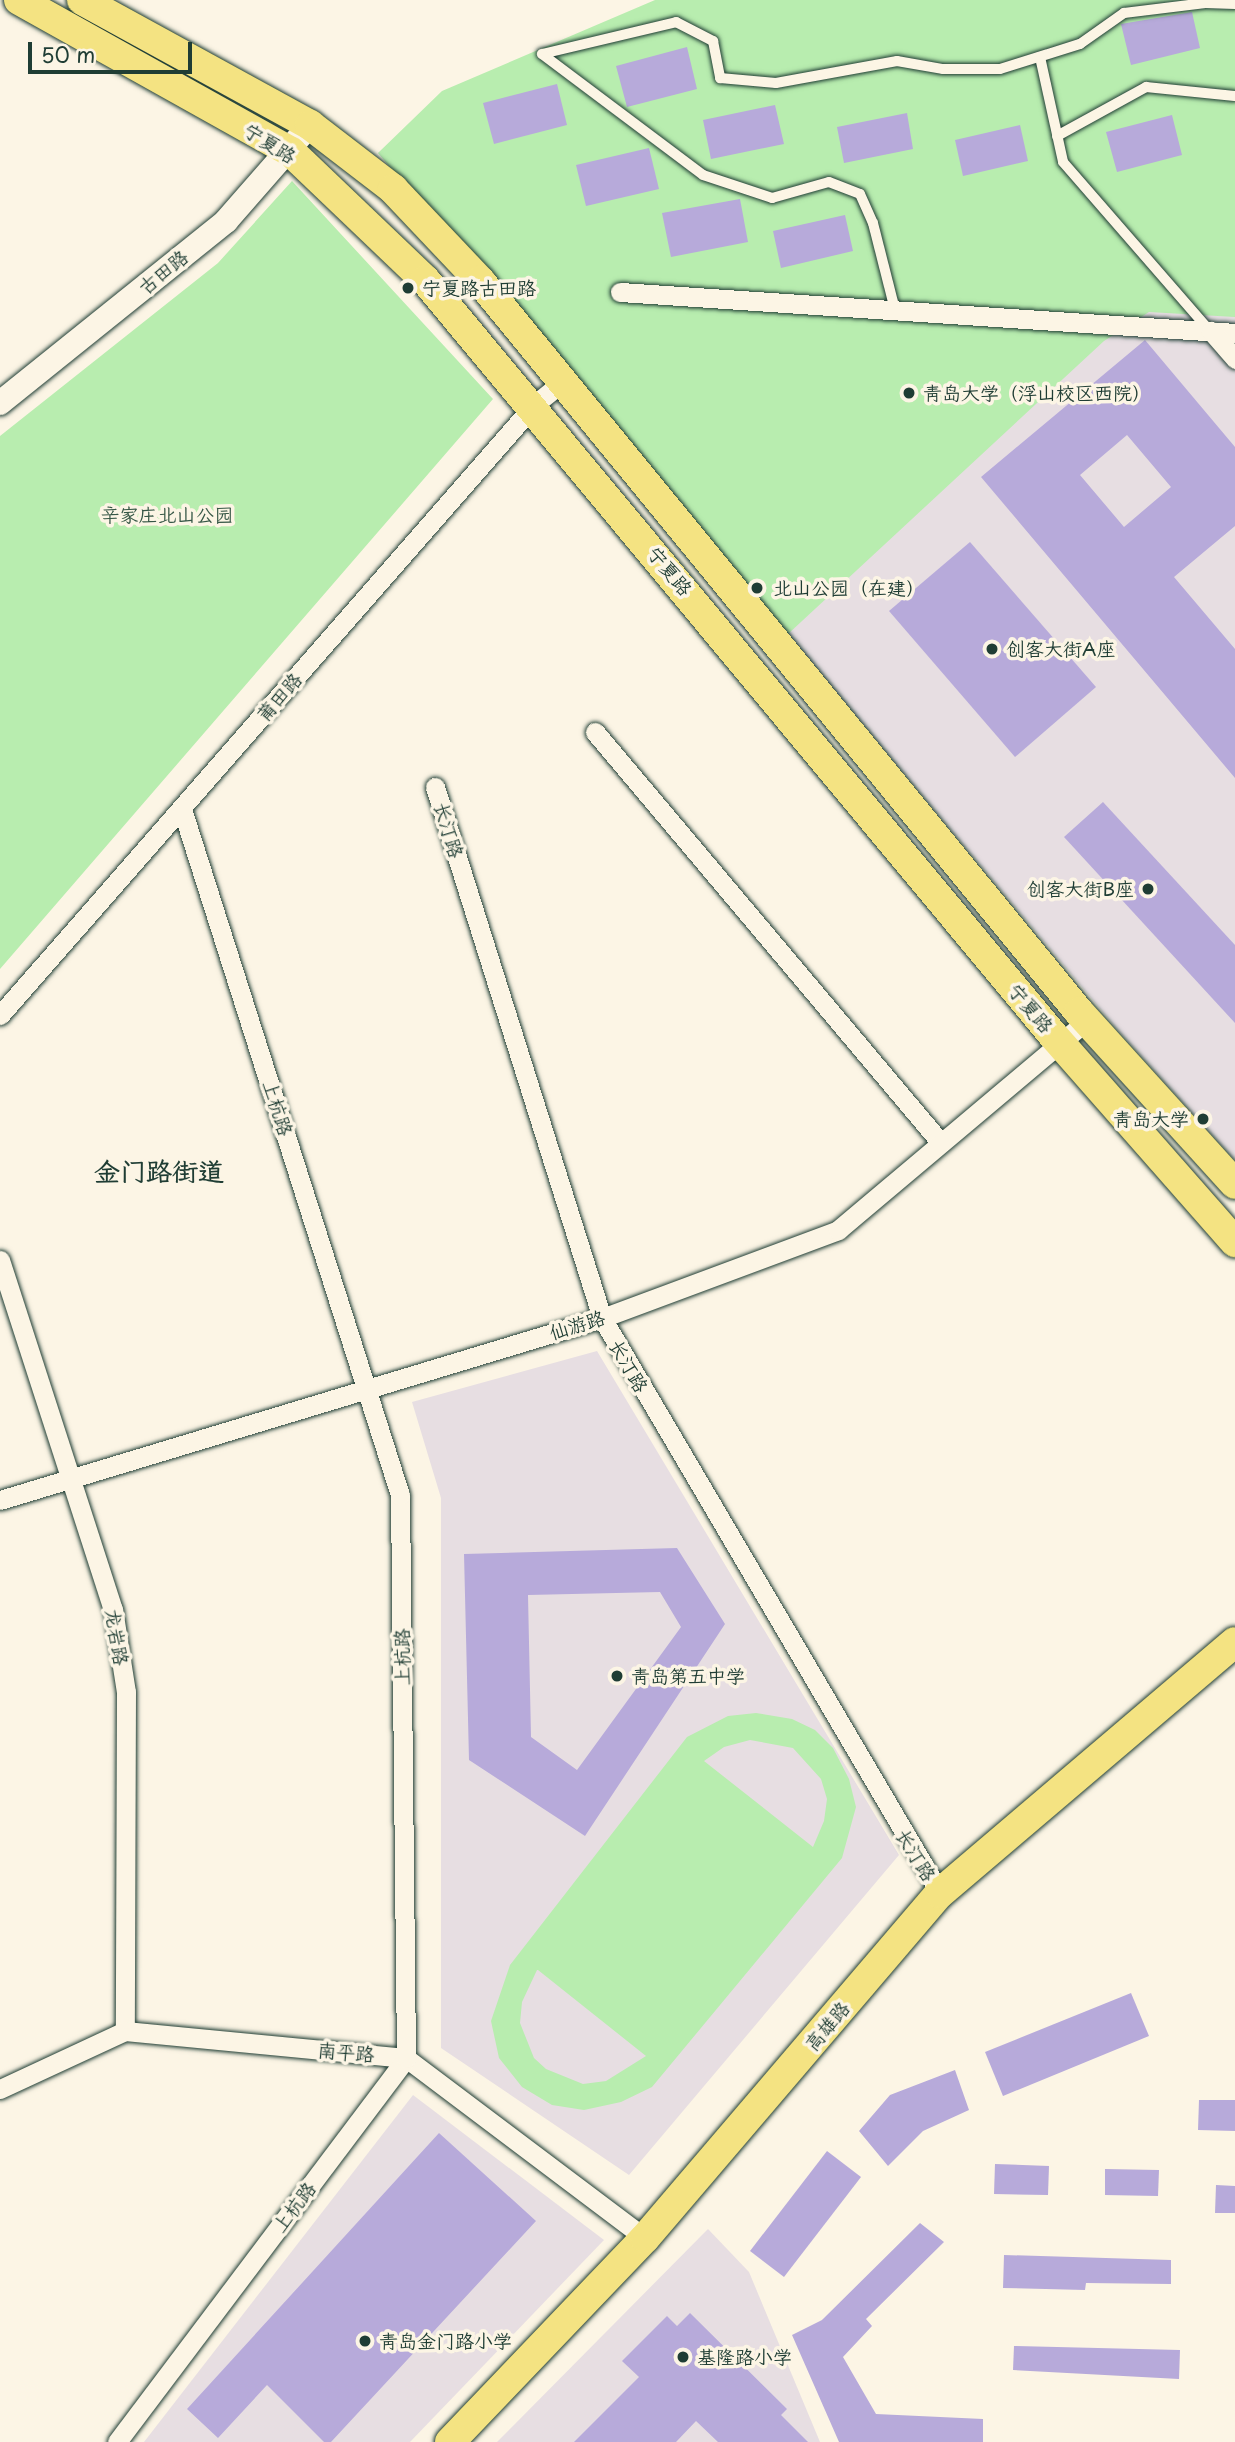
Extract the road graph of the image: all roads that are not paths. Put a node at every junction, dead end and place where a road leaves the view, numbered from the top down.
1 (82, 0) edge
2 (33, 3) edge
3 (1235, 4) edge
4 (1040, 57) junction
5 (1235, 96) edge
6 (310, 125) junction
7 (1057, 136) junction
8 (291, 152) junction
9 (620, 292) dead end
10 (895, 310) junction
11 (1211, 331) junction
12 (1235, 333) edge
13 (1235, 359) edge
14 (561, 383) junction
15 (0, 403) edge
16 (534, 405) junction
17 (595, 732) dead end
18 (435, 787) dead end
19 (181, 809) junction
20 (0, 1015) edge
21 (1087, 1020) junction
22 (1061, 1044) junction
23 (941, 1143) junction
24 (1235, 1184) edge
25 (1235, 1242) edge
26 (0, 1260) edge
27 (602, 1318) junction
28 (368, 1388) junction
29 (72, 1476) junction
30 (0, 1500) edge
31 (1235, 1642) edge
32 (940, 1893) junction
33 (125, 2031) junction
34 (406, 2058) junction
35 (0, 2089) edge
36 (645, 2238) junction
37 (117, 2442) edge
38 (450, 2442) edge

1 - 6 main road, 宁夏路
2 - 8 main road, 宁夏路
3 - 4 lane
4 - 7 lane
4 - 10 lane
5 - 7 lane
6 - 8 street, 古田路
6 - 14 main road, 宁夏路
7 - 11 lane
8 - 15 street, 古田路
8 - 16 main road, 宁夏路
9 - 10 street
10 - 11 street
11 - 12 street
11 - 13 street
14 - 16 street, 莆田路
14 - 21 main road, 宁夏路
16 - 19 street, 莆田路
16 - 22 main road, 宁夏路
17 - 23 street
18 - 27 street, 长汀路
19 - 20 street, 莆田路
19 - 28 street, 上杭路
21 - 22 street, 仙游路
21 - 24 main road, 宁夏路
22 - 23 street, 仙游路
22 - 25 main road, 宁夏路
23 - 27 street, 仙游路
26 - 29 street, 龙岩路
27 - 28 street, 仙游路
27 - 32 street, 长汀路
28 - 29 street, 仙游路
28 - 34 street, 上杭路
29 - 30 street, 仙游路
29 - 33 street, 龙岩路
31 - 32 main road, 高雄路
32 - 36 main road, 高雄路
33 - 34 street, 南平路
33 - 35 street
34 - 36 street
34 - 37 street, 上杭路
36 - 38 main road, 高雄路

